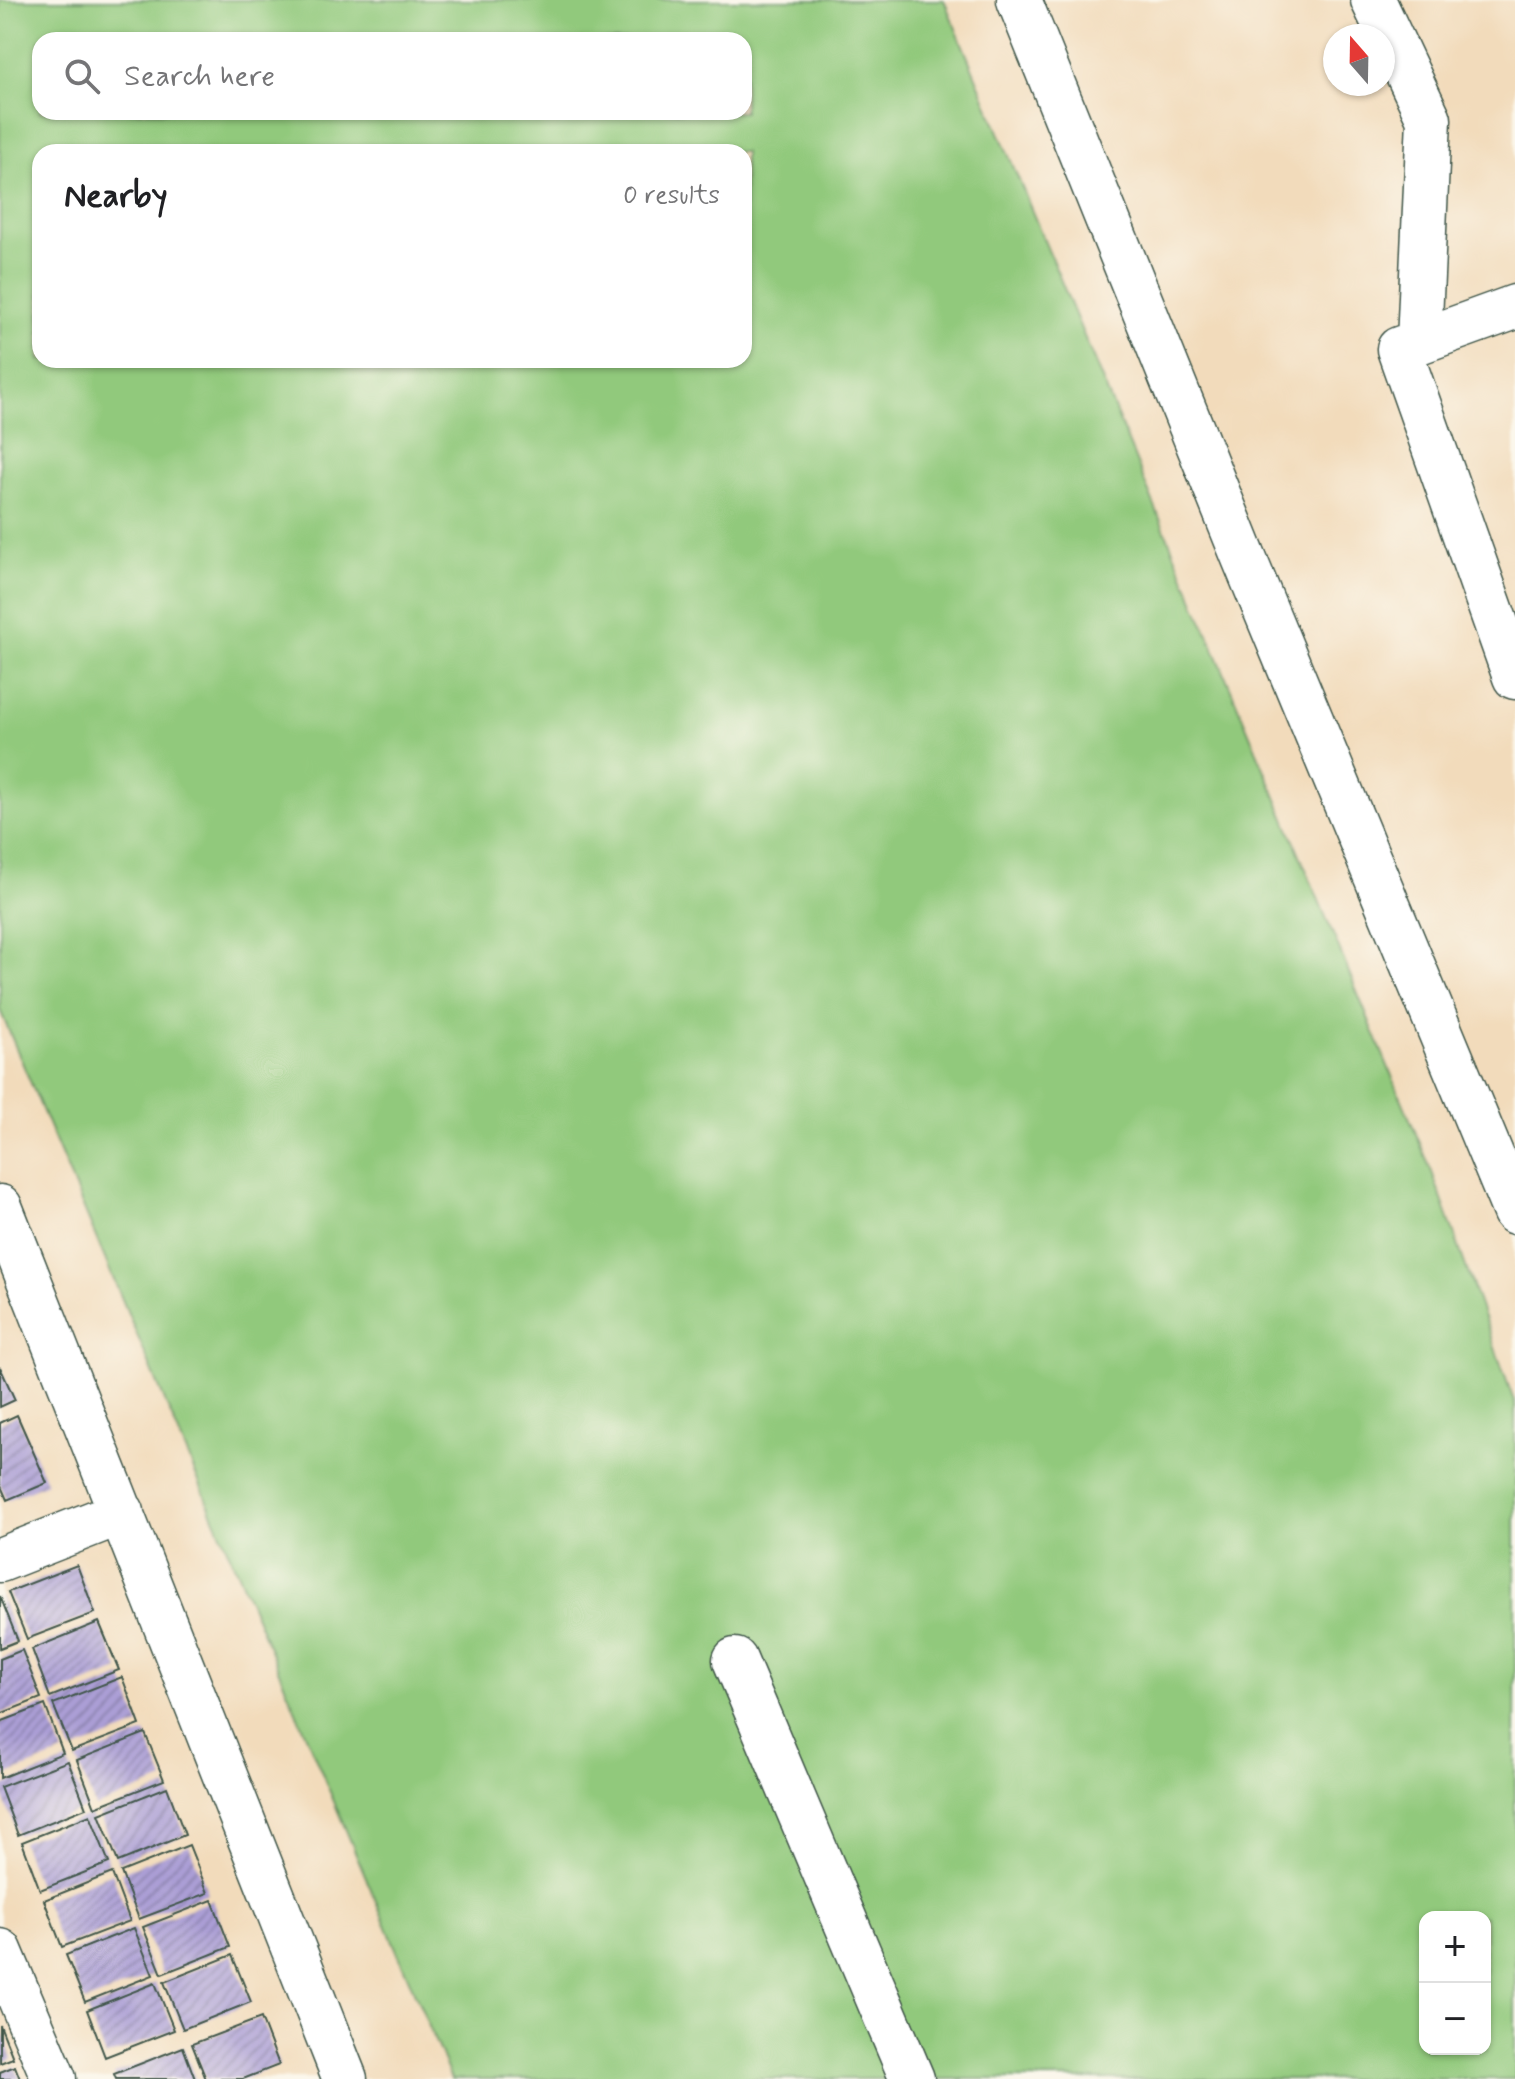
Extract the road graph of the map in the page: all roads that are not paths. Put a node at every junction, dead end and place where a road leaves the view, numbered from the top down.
1 (1019, 0) edge
2 (1373, 0) edge
3 (1515, 307) edge
4 (1419, 342) junction
5 (1501, 591) edge
6 (1515, 677) edge
7 (0, 1207) edge
8 (1515, 1212) edge
9 (13, 1275) edge
10 (122, 1512) junction
11 (0, 1560) edge
12 (735, 1660) dead end
13 (0, 1951) edge
14 (54, 2079) edge
15 (345, 2079) edge
16 (912, 2079) edge

1 - 8 street
2 - 4 street
3 - 4 street
4 - 5 street
5 - 6 street
7 - 9 street
9 - 10 street
10 - 11 street
10 - 15 street
12 - 16 street
13 - 14 street

